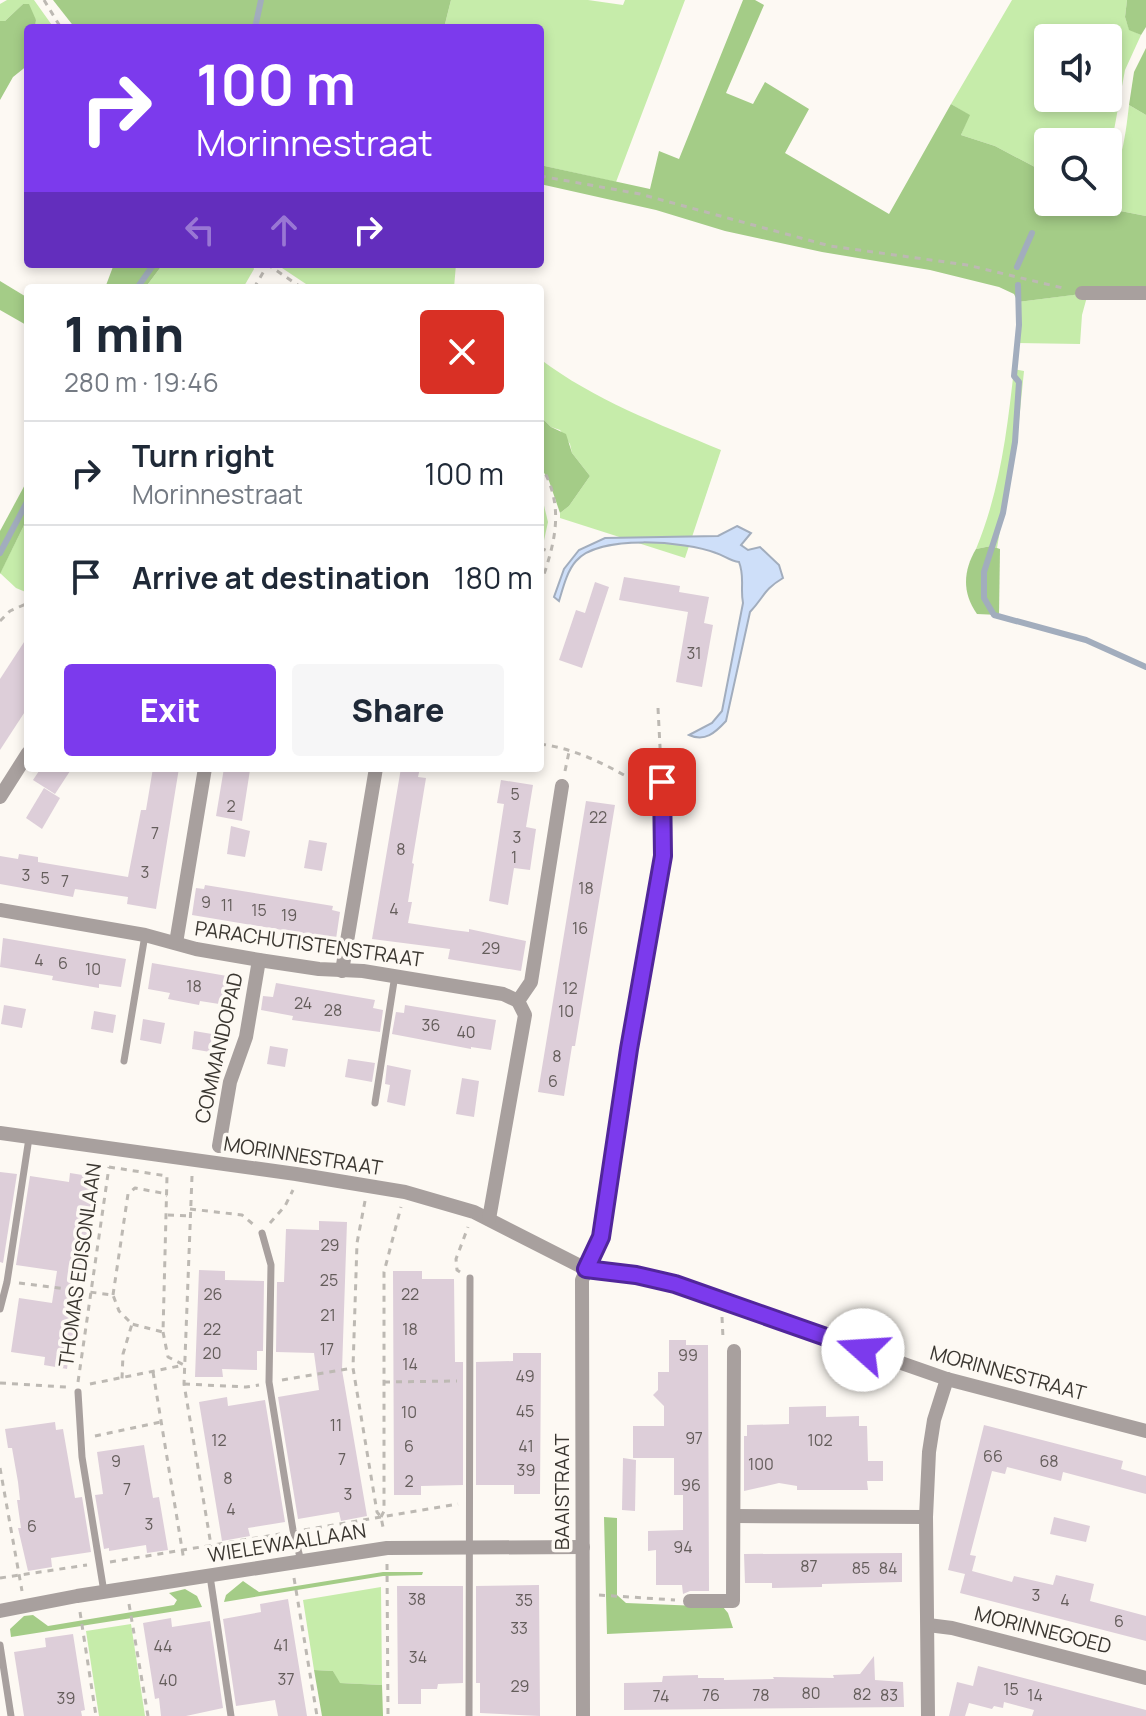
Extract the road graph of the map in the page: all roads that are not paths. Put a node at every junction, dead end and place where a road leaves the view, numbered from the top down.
1 (1082, 293) road end
2 (1146, 293) edge
3 (24, 759) edge
4 (204, 772) edge
5 (375, 772) edge
6 (662, 782) road end
7 (562, 786) road end
8 (0, 797) edge
9 (0, 910) edge
10 (145, 935) junction
11 (176, 943) junction
12 (259, 960) junction
13 (342, 971) junction
14 (395, 975) junction
15 (518, 1001) junction
16 (124, 1061) dead end
17 (375, 1103) dead end
18 (0, 1133) edge
19 (30, 1136) junction
20 (219, 1146) dead end
21 (489, 1219) junction
22 (262, 1233) road end
23 (586, 1269) junction
24 (470, 1278) road end
25 (0, 1309) edge
26 (734, 1351) road end
27 (947, 1379) junction
28 (77, 1389) road end
29 (1146, 1431) edge
30 (735, 1516) junction
31 (926, 1517) junction
32 (468, 1547) junction
33 (583, 1547) junction
34 (296, 1561) junction
35 (213, 1574) junction
36 (104, 1592) junction
37 (690, 1601) road end
38 (0, 1611) edge
39 (928, 1625) junction
40 (0, 1645) edge
41 (1146, 1678) edge
42 (11, 1716) edge
43 (231, 1716) edge
44 (469, 1716) edge
45 (583, 1716) edge
46 (928, 1716) edge

1 - 2 street
3 - 8 street
4 - 11 street
5 - 13 street
6 - 23 street
7 - 15 street
9 - 10 street, PARACHUTISTENSTRAAT
10 - 11 street, PARACHUTISTENSTRAAT
10 - 16 lane
11 - 12 street, PARACHUTISTENSTRAAT
12 - 13 street, PARACHUTISTENSTRAAT
12 - 20 street, COMMANDOPAD
13 - 14 street, PARACHUTISTENSTRAAT
14 - 15 street, PARACHUTISTENSTRAAT
14 - 17 lane
15 - 21 street
18 - 19 street, MORINNESTRAAT
19 - 21 street, MORINNESTRAAT
19 - 25 lane
21 - 23 street, MORINNESTRAAT
22 - 34 lane
23 - 27 street, MORINNESTRAAT
23 - 33 street, BAAISTRAAT
24 - 32 lane
26 - 30 street
27 - 29 street, MORINNESTRAAT
27 - 31 street
28 - 36 lane
30 - 31 street
30 - 37 street
31 - 39 street
32 - 33 street, WIELEWAALLAAN
32 - 34 street, WIELEWAALLAAN
32 - 44 lane
33 - 45 street, BAAISTRAAT
34 - 35 street, WIELEWAALLAAN
35 - 36 street, WIELEWAALLAAN
35 - 43 lane
36 - 38 street, WIELEWAALLAAN
39 - 41 street, MORINNEGOED
39 - 46 street
40 - 42 lane

